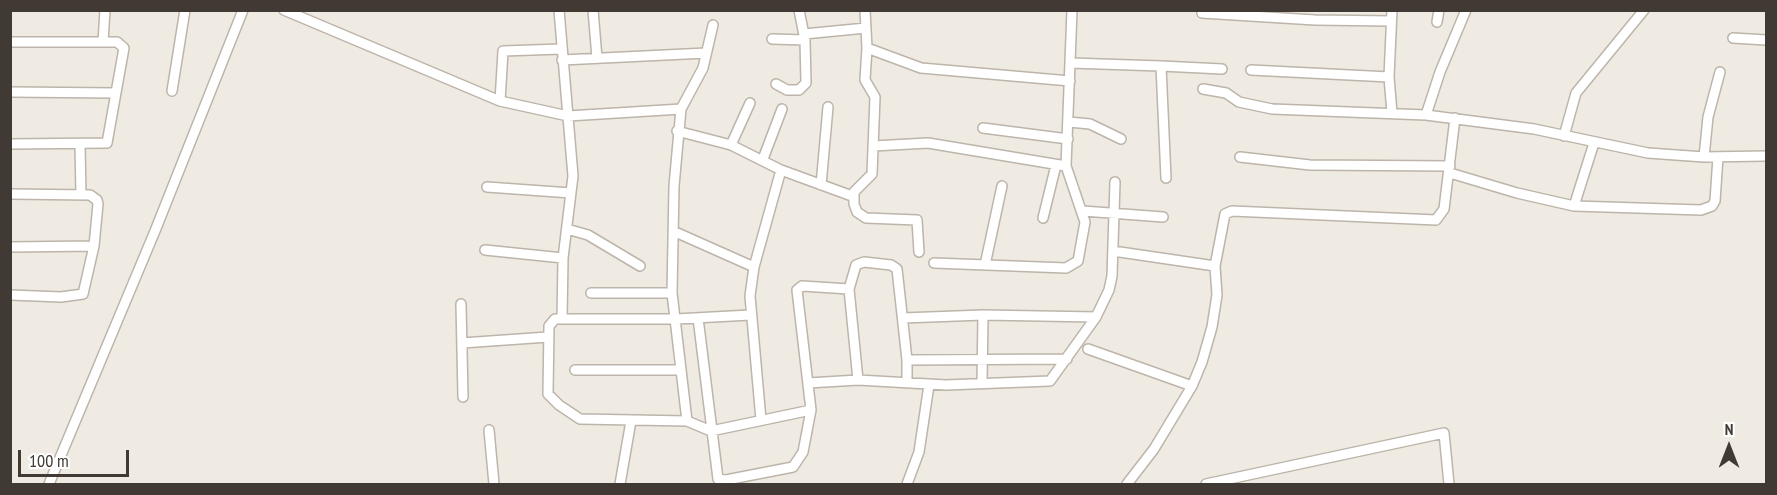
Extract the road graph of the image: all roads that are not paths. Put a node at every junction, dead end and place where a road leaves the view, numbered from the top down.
1 (105, 10) edge
2 (185, 10) edge
3 (243, 10) edge
4 (284, 10) edge
5 (560, 10) edge
6 (594, 10) edge
7 (799, 10) edge
8 (865, 10) edge
9 (1072, 10) edge
10 (1203, 10) edge
11 (1369, 10) edge
12 (1392, 10) edge
13 (1439, 10) edge
14 (1466, 10) edge
15 (1644, 10) edge
16 (1316, 15) edge
17 (1391, 21) junction
18 (1369, 22) junction
19 (1437, 22) dead end
20 (713, 25) dead end
21 (866, 28) junction
22 (805, 37) junction
23 (1733, 38) dead end
24 (772, 39) dead end
25 (1767, 40) edge
26 (10, 42) edge
27 (103, 42) junction
28 (867, 48) junction
29 (561, 49) junction
30 (706, 53) junction
31 (597, 58) junction
32 (562, 60) junction
33 (1070, 63) junction
34 (1161, 66) junction
35 (1222, 69) dead end
36 (1251, 70) dead end
37 (1720, 72) dead end
38 (1389, 77) junction
39 (1070, 81) junction
40 (776, 84) dead end
41 (1203, 89) dead end
42 (172, 91) dead end
43 (10, 92) edge
44 (116, 93) junction
45 (500, 101) junction
46 (750, 103) dead end
47 (828, 106) dead end
48 (681, 109) junction
49 (782, 109) dead end
50 (1392, 113) junction
51 (1426, 115) junction
52 (568, 117) junction
53 (1455, 118) junction
54 (1069, 123) junction
55 (983, 128) dead end
56 (677, 131) junction
57 (1564, 136) junction
58 (1068, 139) junction
59 (1121, 139) dead end
60 (1594, 143) junction
61 (10, 144) edge
62 (80, 144) junction
63 (732, 145) junction
64 (873, 146) junction
65 (1767, 156) edge
66 (1239, 157) dead end
67 (1704, 157) junction
68 (1718, 157) junction
69 (763, 159) junction
70 (1061, 165) junction
71 (781, 170) junction
72 (1450, 170) junction
73 (1166, 178) dead end
74 (1115, 182) dead end
75 (821, 185) junction
76 (1002, 186) dead end
77 (487, 187) dead end
78 (571, 193) junction
79 (10, 194) edge
80 (81, 195) junction
81 (852, 196) junction
82 (1574, 206) junction
83 (1083, 211) junction
84 (1115, 213) junction
85 (1163, 217) dead end
86 (1043, 218) dead end
87 (567, 229) junction
88 (674, 231) junction
89 (94, 246) junction
90 (10, 247) edge
91 (485, 250) dead end
92 (1113, 251) junction
93 (919, 252) dead end
94 (563, 258) junction
95 (934, 263) dead end
96 (985, 265) junction
97 (640, 266) dead end
98 (1215, 266) junction
99 (754, 267) junction
100 (849, 288) junction
101 (591, 293) dead end
102 (672, 293) junction
103 (10, 296) edge
104 (461, 304) dead end
105 (750, 315) junction
106 (983, 315) junction
107 (1095, 317) junction
108 (698, 318) junction
109 (903, 318) junction
110 (562, 319) junction
111 (676, 320) junction
112 (548, 337) junction
113 (462, 343) junction
114 (1088, 349) dead end
115 (1067, 359) junction
116 (907, 360) junction
117 (982, 360) junction
118 (575, 370) dead end
119 (681, 370) junction
120 (858, 380) junction
121 (808, 382) junction
122 (907, 382) junction
123 (982, 383) junction
124 (929, 385) junction
125 (1192, 386) junction
126 (463, 397) dead end
127 (811, 410) junction
128 (761, 420) junction
129 (631, 421) junction
130 (687, 421) junction
131 (489, 430) dead end
132 (711, 431) junction
133 (50, 484) edge
134 (494, 484) edge
135 (620, 484) edge
136 (907, 484) edge
137 (1127, 484) edge
138 (1206, 484) edge
139 (1449, 484) edge

1 - 27 street
2 - 42 street
3 - 133 street
4 - 45 street
5 - 29 street
6 - 31 street
7 - 22 street
8 - 21 street
9 - 33 street
10 - 16 street
11 - 18 street
12 - 17 street
13 - 19 street
14 - 51 street
15 - 57 street
16 - 18 street
17 - 18 street
17 - 38 street
20 - 30 street
21 - 22 street
21 - 28 street
22 - 24 street
22 - 40 street
23 - 25 street
26 - 27 street
27 - 44 street
28 - 39 street
28 - 64 street
29 - 32 street
29 - 45 street
30 - 31 street
30 - 48 street
31 - 32 street
32 - 52 street
33 - 34 street
33 - 39 street
34 - 35 street
34 - 73 street
36 - 38 street
37 - 67 street
38 - 50 street
39 - 54 street
41 - 50 street
43 - 44 street
44 - 62 street
45 - 52 street
46 - 63 street
47 - 75 street
48 - 52 street
48 - 56 street
49 - 69 street
50 - 51 street
51 - 53 street
52 - 78 street
53 - 57 street
53 - 72 street
54 - 58 street
54 - 59 street
55 - 58 street
56 - 63 street
56 - 88 street
57 - 60 street
58 - 70 street
60 - 67 street
60 - 82 street
61 - 62 street
62 - 80 street
63 - 69 street
64 - 70 street
64 - 81 street
65 - 68 street
66 - 72 street
67 - 68 street
68 - 82 street
69 - 71 street
70 - 83 street
70 - 86 street
71 - 75 street
71 - 99 street
72 - 82 street
72 - 98 street
74 - 84 street
75 - 81 street
76 - 96 street
77 - 78 street
78 - 87 street
79 - 80 street
80 - 89 street
81 - 93 street
83 - 84 street
83 - 96 street
84 - 85 street
84 - 92 street
87 - 94 street
87 - 97 street
88 - 99 street
88 - 102 street
89 - 90 street
89 - 103 street
91 - 94 street
92 - 98 street
92 - 107 street
94 - 110 street
95 - 96 street
98 - 125 street
99 - 105 street
100 - 109 street
100 - 120 street
100 - 121 street
101 - 102 street
102 - 111 street
104 - 113 street
105 - 108 street
105 - 128 street
106 - 107 street
106 - 109 street
106 - 117 street
107 - 115 street
108 - 111 street
108 - 132 street
109 - 116 street
110 - 111 street
110 - 112 street
111 - 119 street
112 - 113 street
112 - 129 street
113 - 126 street
114 - 125 street
115 - 117 street
115 - 123 street
116 - 117 street
116 - 122 street
117 - 123 street
118 - 119 street
119 - 130 street
120 - 121 street
120 - 122 street
121 - 127 street
122 - 124 street
123 - 124 street
124 - 136 street
125 - 137 street
127 - 128 street
127 - 132 street
128 - 132 street
129 - 130 street
129 - 135 street
130 - 132 street
131 - 134 street
138 - 139 street

